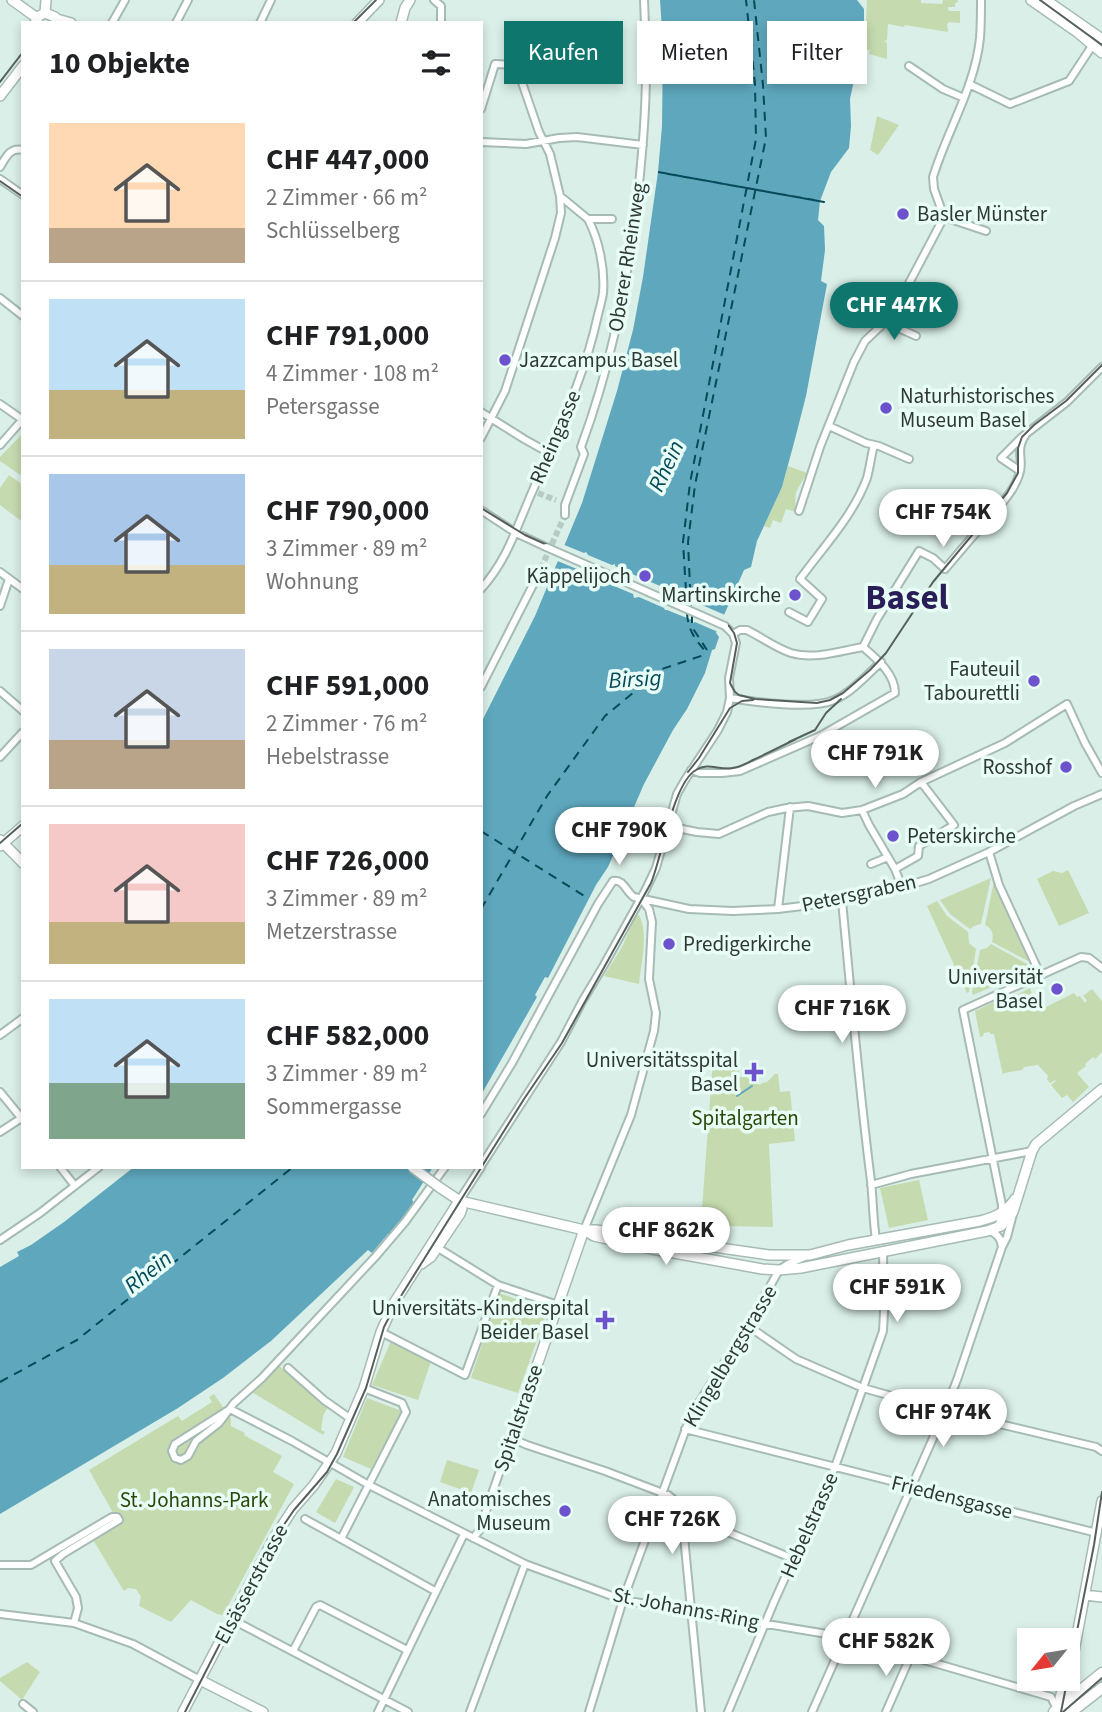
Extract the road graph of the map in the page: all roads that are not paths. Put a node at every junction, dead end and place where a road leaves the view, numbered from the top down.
1 (12, 0) edge
2 (46, 0) edge
3 (125, 0) edge
4 (188, 0) edge
5 (271, 0) edge
6 (379, 0) edge
7 (410, 0) edge
8 (434, 0) edge
9 (644, 0) edge
10 (981, 0) edge
11 (1031, 0) edge
12 (1046, 0) edge
13 (39, 18) edge
14 (57, 21) edge
15 (113, 21) edge
16 (177, 21) edge
17 (261, 21) edge
18 (359, 21) edge
19 (402, 21) edge
20 (441, 21) edge
21 (1102, 39) edge
22 (1092, 46) junction
23 (1102, 53) edge
24 (909, 66) dead end
25 (21, 69) edge
26 (968, 84) junction
27 (0, 96) edge
28 (964, 98) junction
29 (483, 103) edge
30 (483, 142) edge
31 (545, 142) junction
32 (643, 145) junction
33 (21, 150) edge
34 (0, 167) edge
35 (0, 179) edge
36 (21, 194) edge
37 (560, 196) junction
38 (944, 217) junction
39 (588, 219) junction
40 (612, 219) dead end
41 (986, 231) dead end
42 (0, 298) edge
43 (21, 314) edge
44 (885, 322) junction
45 (916, 336) dead end
46 (1102, 367) edge
47 (0, 404) edge
48 (483, 413) edge
49 (21, 419) edge
50 (491, 419) junction
51 (21, 421) edge
52 (828, 426) junction
53 (1026, 433) junction
54 (483, 434) edge
55 (0, 445) edge
56 (874, 445) junction
57 (549, 453) junction
58 (909, 459) dead end
59 (1020, 471) junction
60 (556, 500) tunnel mouth
61 (565, 505) junction
62 (483, 511) edge
63 (799, 512) dead end
64 (565, 514) tunnel mouth
65 (516, 533) junction
66 (0, 572) edge
67 (537, 577) tunnel mouth
68 (9, 579) junction
69 (800, 579) junction
70 (484, 581) edge
71 (811, 581) dead end
72 (21, 588) edge
73 (0, 606) edge
74 (789, 611) dead end
75 (733, 634) junction
76 (863, 647) junction
77 (881, 662) junction
78 (483, 683) edge
79 (0, 691) edge
80 (730, 698) junction
81 (21, 709) edge
82 (21, 734) edge
83 (0, 757) edge
84 (691, 770) junction
85 (1102, 773) edge
86 (921, 782) junction
87 (1102, 794) edge
88 (790, 807) junction
89 (862, 810) junction
90 (667, 826) junction
91 (21, 828) edge
92 (1, 843) edge
93 (989, 852) junction
94 (888, 858) junction
95 (21, 861) edge
96 (871, 864) dead end
97 (895, 869) junction
98 (902, 887) junction
99 (640, 899) junction
100 (842, 901) junction
101 (778, 909) junction
102 (1100, 967) edge
103 (1040, 974) junction
104 (21, 1019) edge
105 (0, 1035) edge
106 (1102, 1089) edge
107 (0, 1091) edge
108 (483, 1111) edge
109 (21, 1117) edge
110 (21, 1119) edge
111 (0, 1132) edge
112 (1032, 1152) junction
113 (993, 1158) junction
114 (483, 1164) edge
115 (62, 1169) edge
116 (96, 1169) edge
117 (415, 1169) edge
118 (444, 1169) edge
119 (480, 1169) edge
120 (872, 1185) junction
121 (75, 1186) junction
122 (1017, 1197) junction
123 (459, 1201) junction
124 (1013, 1212) junction
125 (1002, 1213) junction
126 (997, 1228) junction
127 (584, 1230) junction
128 (987, 1231) junction
129 (0, 1240) edge
130 (876, 1240) junction
131 (1002, 1247) junction
132 (438, 1248) junction
133 (883, 1252) junction
134 (769, 1255) junction
135 (810, 1255) junction
136 (418, 1266) junction
137 (779, 1270) junction
138 (498, 1285) junction
139 (558, 1305) junction
140 (748, 1326) junction
141 (381, 1332) junction
142 (288, 1368) dead end
143 (364, 1388) junction
144 (863, 1388) junction
145 (230, 1409) junction
146 (945, 1411) junction
147 (351, 1419) junction
148 (685, 1429) junction
149 (516, 1436) junction
150 (1102, 1451) edge
151 (330, 1463) junction
152 (835, 1467) junction
153 (369, 1485) junction
154 (911, 1487) junction
155 (661, 1492) junction
156 (1102, 1501) edge
157 (682, 1516) junction
158 (306, 1520) dead end
159 (1097, 1533) junction
160 (464, 1534) junction
161 (473, 1538) junction
162 (341, 1539) junction
163 (794, 1559) junction
164 (525, 1564) junction
165 (0, 1565) edge
166 (435, 1591) junction
167 (1086, 1595) junction
168 (1102, 1597) edge
169 (623, 1600) junction
170 (692, 1612) junction
171 (0, 1614) edge
172 (231, 1619) junction
173 (74, 1623) junction
174 (765, 1624) junction
175 (1079, 1628) edge
176 (845, 1637) junction
177 (407, 1650) junction
178 (293, 1651) junction
179 (911, 1655) junction
180 (1102, 1673) edge
181 (200, 1680) junction
182 (1080, 1687) edge
183 (1085, 1687) junction
184 (1102, 1688) edge
185 (1060, 1691) edge
186 (1062, 1691) edge
187 (1069, 1691) edge
188 (1051, 1697) junction
189 (384, 1699) junction
190 (1069, 1700) junction
191 (23, 1704) dead end
192 (33, 1712) edge
193 (183, 1712) edge
194 (262, 1712) edge
195 (378, 1712) edge
196 (408, 1712) edge
197 (470, 1712) edge
198 (589, 1712) edge
199 (701, 1712) edge
200 (728, 1712) edge
201 (813, 1712) edge
202 (886, 1712) edge
203 (1062, 1712) edge

1 - 13 main road
2 - 13 main road
3 - 15 street
4 - 16 street
5 - 17 street
6 - 18 main road
7 - 19 main road
8 - 20 street
9 - 32 street, Oberer Rheinweg
10 - 26 street
11 - 22 main road
12 - 21 main road
13 - 14 main road
22 - 23 main road
22 - 26 street
24 - 28 street
25 - 27 main road
26 - 28 street
28 - 38 street
29 - 31 street
30 - 31 street
31 - 32 street
31 - 37 street
32 - 61 street, Oberer Rheinweg
33 - 34 street
35 - 36 street
37 - 39 street
37 - 50 street
38 - 41 street
38 - 44 street
39 - 40 street
39 - 57 street, Rheingasse
42 - 43 street
44 - 45 street
44 - 52 street
46 - 53 street
47 - 49 street
48 - 50 street
50 - 54 street
50 - 57 street
51 - 55 street
52 - 56 street
52 - 63 street
53 - 59 street
53 - 59 street
56 - 58 street
56 - 69 street
57 - 65 street, Rheingasse
59 - 76 street
60 - 61 street
61 - 64 street
62 - 65 street
65 - 70 street, Rheingasse
65 - 75 street, bridge
66 - 68 street
67 - 78 street
68 - 72 street
68 - 73 street
69 - 71 street
69 - 74 street
75 - 76 street
75 - 80 street
76 - 77 street
77 - 80 street
77 - 84 street
79 - 81 street
80 - 84 street
82 - 83 street
84 - 90 street
85 - 86 street
86 - 89 street
86 - 97 street
87 - 93 street, Petersgraben
88 - 89 street
88 - 90 street
88 - 101 street
89 - 94 street
90 - 99 street
91 - 92 main road
92 - 95 main road
93 - 98 street, Petersgraben
93 - 103 street
94 - 96 street
94 - 97 street
97 - 98 street
98 - 100 street, Petersgraben
99 - 101 street, Petersgraben
99 - 108 street
99 - 114 street
99 - 127 street, Spitalstrasse
100 - 101 street, Petersgraben
100 - 120 street
102 - 103 street
103 - 113 street
104 - 105 street
106 - 112 main road
107 - 109 street
110 - 111 street
112 - 113 street
112 - 122 main road
113 - 120 street
113 - 125 street
115 - 121 street
116 - 121 street
117 - 123 main road, bridge
118 - 145 street
119 - 123 street
120 - 130 street
121 - 129 street
122 - 124 main road
122 - 125 main road
123 - 127 main road
123 - 132 main road
123 - 136 main road
124 - 126 main road, Klingelbergstrasse
124 - 131 street
125 - 126 street
125 - 130 main road, Klingelbergstrasse
126 - 128 main road, Klingelbergstrasse
127 - 134 main road, Klingelbergstrasse
127 - 137 main road
127 - 139 main road, Spitalstrasse
128 - 131 street
128 - 133 main road, Klingelbergstrasse
130 - 135 main road, Klingelbergstrasse
131 - 146 street
132 - 136 main road
132 - 138 street
133 - 137 main road, Klingelbergstrasse
133 - 144 street, Hebelstrasse
134 - 135 main road, Klingelbergstrasse
134 - 137 street
135 - 137 street, Klingelbergstrasse
136 - 141 main road, Elsässerstrasse
137 - 140 street, Klingelbergstrasse
138 - 139 street
138 - 141 street
139 - 149 main road, Spitalstrasse
140 - 144 street
140 - 148 street, Klingelbergstrasse
141 - 143 main road, Elsässerstrasse
142 - 147 street
143 - 147 main road, Elsässerstrasse
143 - 153 street
144 - 146 street
144 - 152 street, Hebelstrasse
145 - 145 street
145 - 151 street, St. Johanns-Ring
146 - 150 street
146 - 154 street
147 - 151 main road, Elsässerstrasse
148 - 152 street, Friedensgasse
148 - 155 street, Klingelbergstrasse
149 - 155 street
149 - 161 street, Spitalstrasse
151 - 153 street, St. Johanns-Ring
151 - 172 main road, Elsässerstrasse
152 - 154 street, Friedensgasse
152 - 163 street, Hebelstrasse
153 - 160 street, St. Johanns-Ring
153 - 162 street
154 - 159 street, Friedensgasse
154 - 176 street
155 - 157 street
155 - 169 street, Klingelbergstrasse
156 - 159 main road
157 - 163 street
157 - 170 street
158 - 162 street
159 - 167 main road
160 - 161 street, St. Johanns-Ring
160 - 166 street
161 - 164 street, St. Johanns-Ring
162 - 166 street
163 - 174 street, Hebelstrasse
164 - 169 street, St. Johanns-Ring
164 - 197 street
165 - 173 street
166 - 177 street
167 - 168 main road
167 - 175 main road
169 - 170 street, St. Johanns-Ring
169 - 198 street, Klingelbergstrasse
170 - 174 street, St. Johanns-Ring
170 - 199 street
171 - 173 street
172 - 178 street
172 - 181 main road, Elsässerstrasse
173 - 181 street
174 - 176 street, St. Johanns-Ring
174 - 200 street, Hebelstrasse
176 - 179 street, St. Johanns-Ring
176 - 201 street
177 - 178 street
177 - 189 street
178 - 189 street
179 - 188 street, St. Johanns-Ring
179 - 202 street
180 - 183 main road
181 - 193 main road, Elsässerstrasse
181 - 194 main road
182 - 183 main road
183 - 190 main road
184 - 203 main road
185 - 188 street
186 - 203 main road
187 - 190 main road
188 - 203 street
189 - 195 street
189 - 196 street
190 - 203 main road
191 - 192 street

